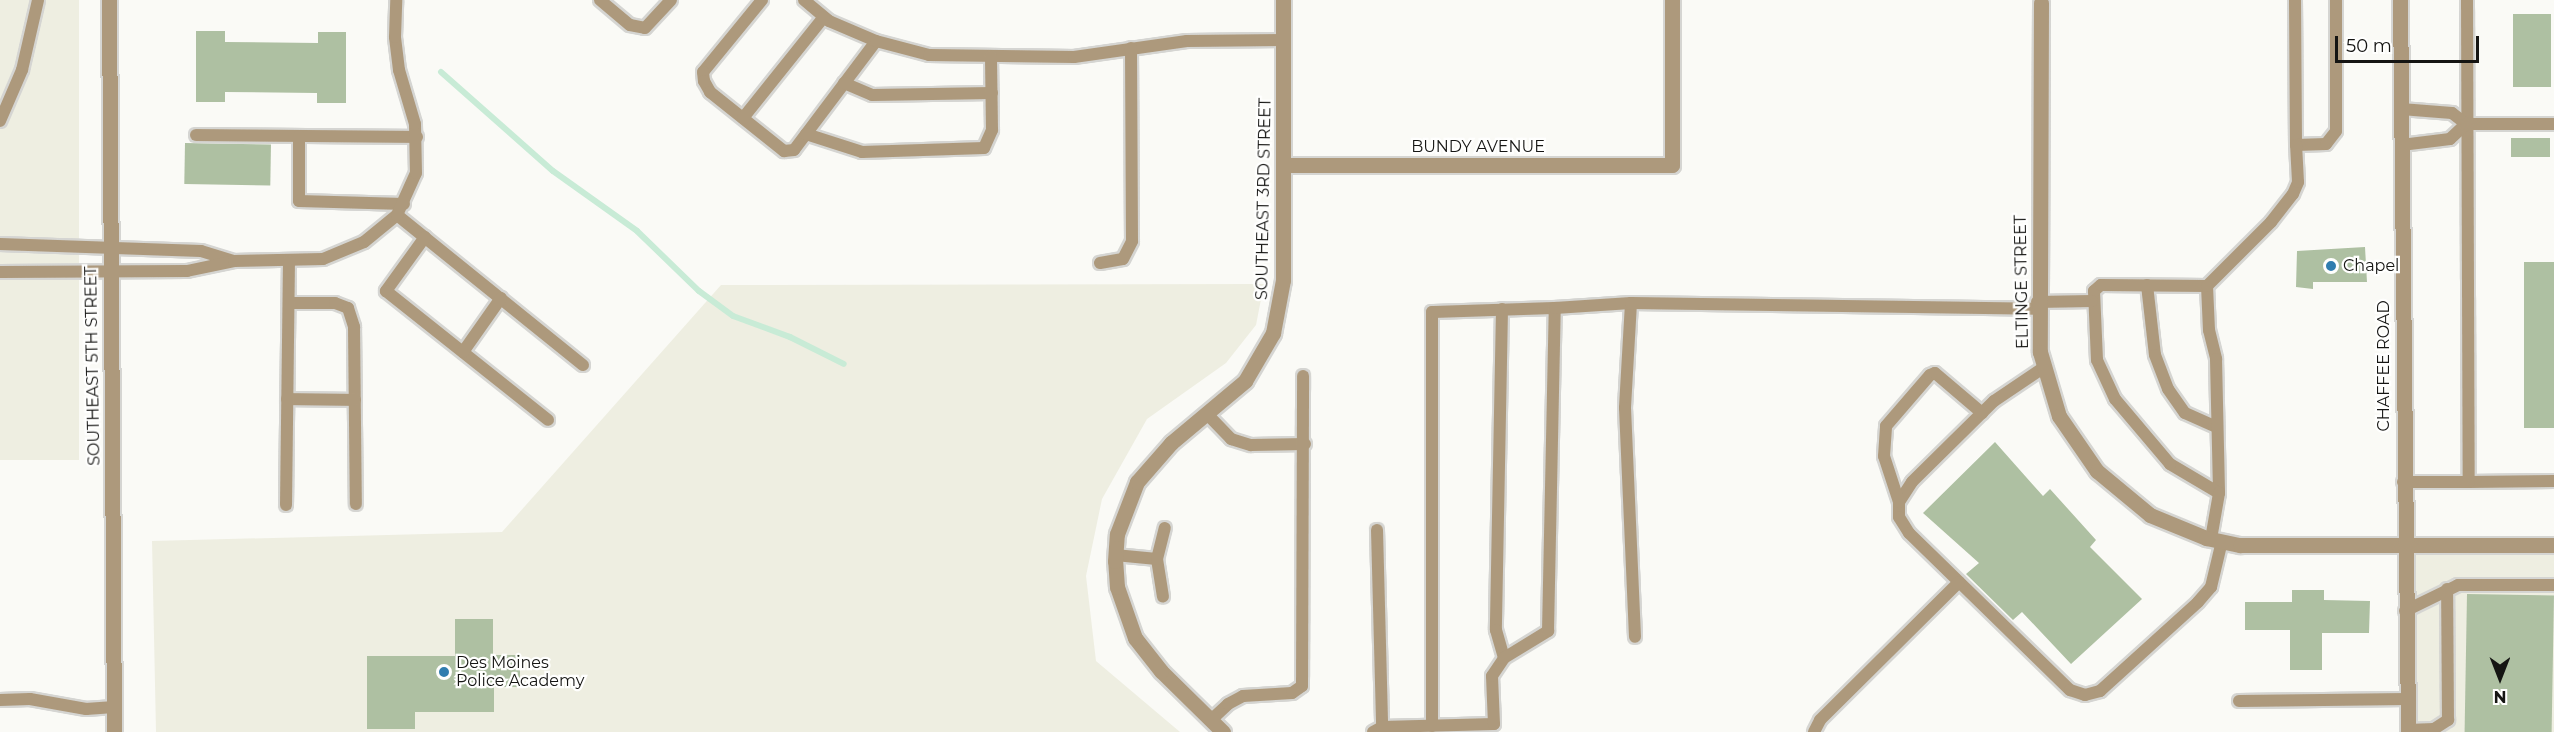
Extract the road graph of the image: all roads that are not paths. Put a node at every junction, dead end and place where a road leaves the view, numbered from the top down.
1 (38, 0) edge
2 (109, 0) edge
3 (396, 0) edge
4 (600, 0) edge
5 (671, 0) edge
6 (762, 0) edge
7 (804, 0) edge
8 (1283, 0) edge
9 (1672, 0) edge
10 (2295, 0) edge
11 (2336, 0) edge
12 (2400, 0) edge
13 (2467, 0) edge
14 (2041, 3) dead end
15 (824, 17) junction
16 (1283, 40) junction
17 (876, 41) junction
18 (1131, 48) junction
19 (991, 56) junction
20 (844, 83) junction
21 (992, 93) junction
22 (2401, 109) junction
23 (743, 118) junction
24 (0, 121) edge
25 (2466, 124) junction
26 (2554, 124) edge
27 (806, 134) junction
28 (196, 135) dead end
29 (298, 136) junction
30 (417, 136) junction
31 (2401, 145) junction
32 (2296, 146) junction
33 (1283, 165) junction
34 (404, 204) junction
35 (398, 215) junction
36 (425, 237) junction
37 (0, 244) edge
38 (110, 248) junction
39 (234, 261) junction
40 (289, 261) junction
41 (1100, 263) dead end
42 (0, 272) edge
43 (110, 273) junction
44 (2147, 285) junction
45 (2207, 286) junction
46 (501, 298) junction
47 (2092, 301) junction
48 (288, 303) junction
49 (1631, 303) junction
50 (2037, 306) junction
51 (1555, 308) junction
52 (1502, 309) junction
53 (463, 352) junction
54 (584, 365) dead end
55 (2043, 368) junction
56 (1303, 376) dead end
57 (287, 399) junction
58 (355, 400) junction
59 (1982, 413) junction
60 (1207, 414) junction
61 (548, 420) dead end
62 (2217, 427) junction
63 (1305, 444) junction
64 (2554, 481) edge
65 (2403, 482) junction
66 (2469, 482) junction
67 (2219, 493) junction
68 (1899, 502) junction
69 (356, 504) dead end
70 (286, 505) dead end
71 (1165, 528) dead end
72 (1377, 530) dead end
73 (2217, 540) junction
74 (2403, 545) junction
75 (2554, 545) edge
76 (1115, 555) junction
77 (1157, 559) junction
78 (1959, 582) junction
79 (2554, 585) edge
80 (2447, 589) junction
81 (1163, 597) dead end
82 (2405, 610) junction
83 (1635, 637) dead end
84 (1504, 658) junction
85 (2407, 699) junction
86 (0, 700) edge
87 (2239, 701) dead end
88 (114, 707) junction
89 (1211, 720) junction
90 (1432, 726) junction
91 (1378, 729) edge
92 (2408, 731) edge
93 (114, 732) edge
94 (1223, 732) edge
95 (1814, 732) edge

1 - 24 lane
2 - 38 street, SOUTHEAST 5TH STREET
3 - 30 lane
4 - 5 lane
6 - 23 lane
7 - 15 lane
8 - 16 street, SOUTHEAST 3RD STREET
9 - 33 street, BUNDY AVENUE
10 - 32 lane
11 - 32 lane
12 - 22 street, CHAFFEE ROAD
13 - 25 lane
14 - 50 street, ELTINGE STREET
15 - 17 lane
15 - 23 lane
16 - 18 lane
16 - 33 street, SOUTHEAST 3RD STREET
17 - 19 lane
17 - 20 lane
18 - 19 lane
18 - 41 lane
19 - 21 lane
20 - 21 lane
20 - 27 lane
21 - 27 lane
22 - 25 lane
22 - 31 street, CHAFFEE ROAD
23 - 27 lane
25 - 26 lane
25 - 31 lane
25 - 66 lane
28 - 29 lane
29 - 30 lane
29 - 34 lane
30 - 34 lane
31 - 65 street, CHAFFEE ROAD
32 - 45 lane
33 - 60 street, SOUTHEAST 3RD STREET
34 - 35 lane
35 - 36 lane
35 - 40 lane
36 - 46 lane
36 - 53 lane
37 - 38 lane
38 - 39 lane
38 - 43 street, SOUTHEAST 5TH STREET
39 - 40 lane
39 - 43 lane
40 - 48 lane
42 - 43 lane
43 - 88 street, SOUTHEAST 5TH STREET
44 - 45 lane
44 - 47 lane
44 - 62 lane
45 - 62 lane
46 - 53 lane
46 - 54 lane
47 - 50 lane
47 - 67 lane
48 - 57 lane
48 - 58 lane
49 - 50 lane
49 - 51 lane
49 - 83 lane
50 - 55 street, ELTINGE STREET
51 - 52 lane
51 - 84 lane
52 - 84 lane
52 - 90 lane
53 - 61 lane
55 - 59 lane
55 - 73 street, ELTINGE STREET
56 - 63 lane
57 - 58 lane
57 - 70 lane
58 - 69 lane
59 - 68 lane
59 - 68 lane
60 - 63 lane
60 - 76 street, SOUTHEAST 3RD STREET
62 - 67 lane
63 - 89 lane
64 - 66 lane
65 - 66 lane
65 - 74 street, CHAFFEE ROAD
67 - 73 lane
68 - 78 lane
71 - 77 lane
72 - 91 lane
73 - 74 street, ELTINGE STREET
73 - 78 lane
74 - 75 street, ELTINGE STREET
74 - 82 street, CHAFFEE ROAD
76 - 77 lane
76 - 89 street, SOUTHEAST 3RD STREET
77 - 81 lane
78 - 95 lane
79 - 80 lane
80 - 82 lane
80 - 92 lane
82 - 85 street, CHAFFEE ROAD
84 - 90 lane
85 - 87 lane
85 - 92 street, CHAFFEE ROAD
86 - 88 lane
88 - 93 street, SOUTHEAST 5TH STREET
89 - 94 street, SOUTHEAST 3RD STREET
90 - 91 lane

